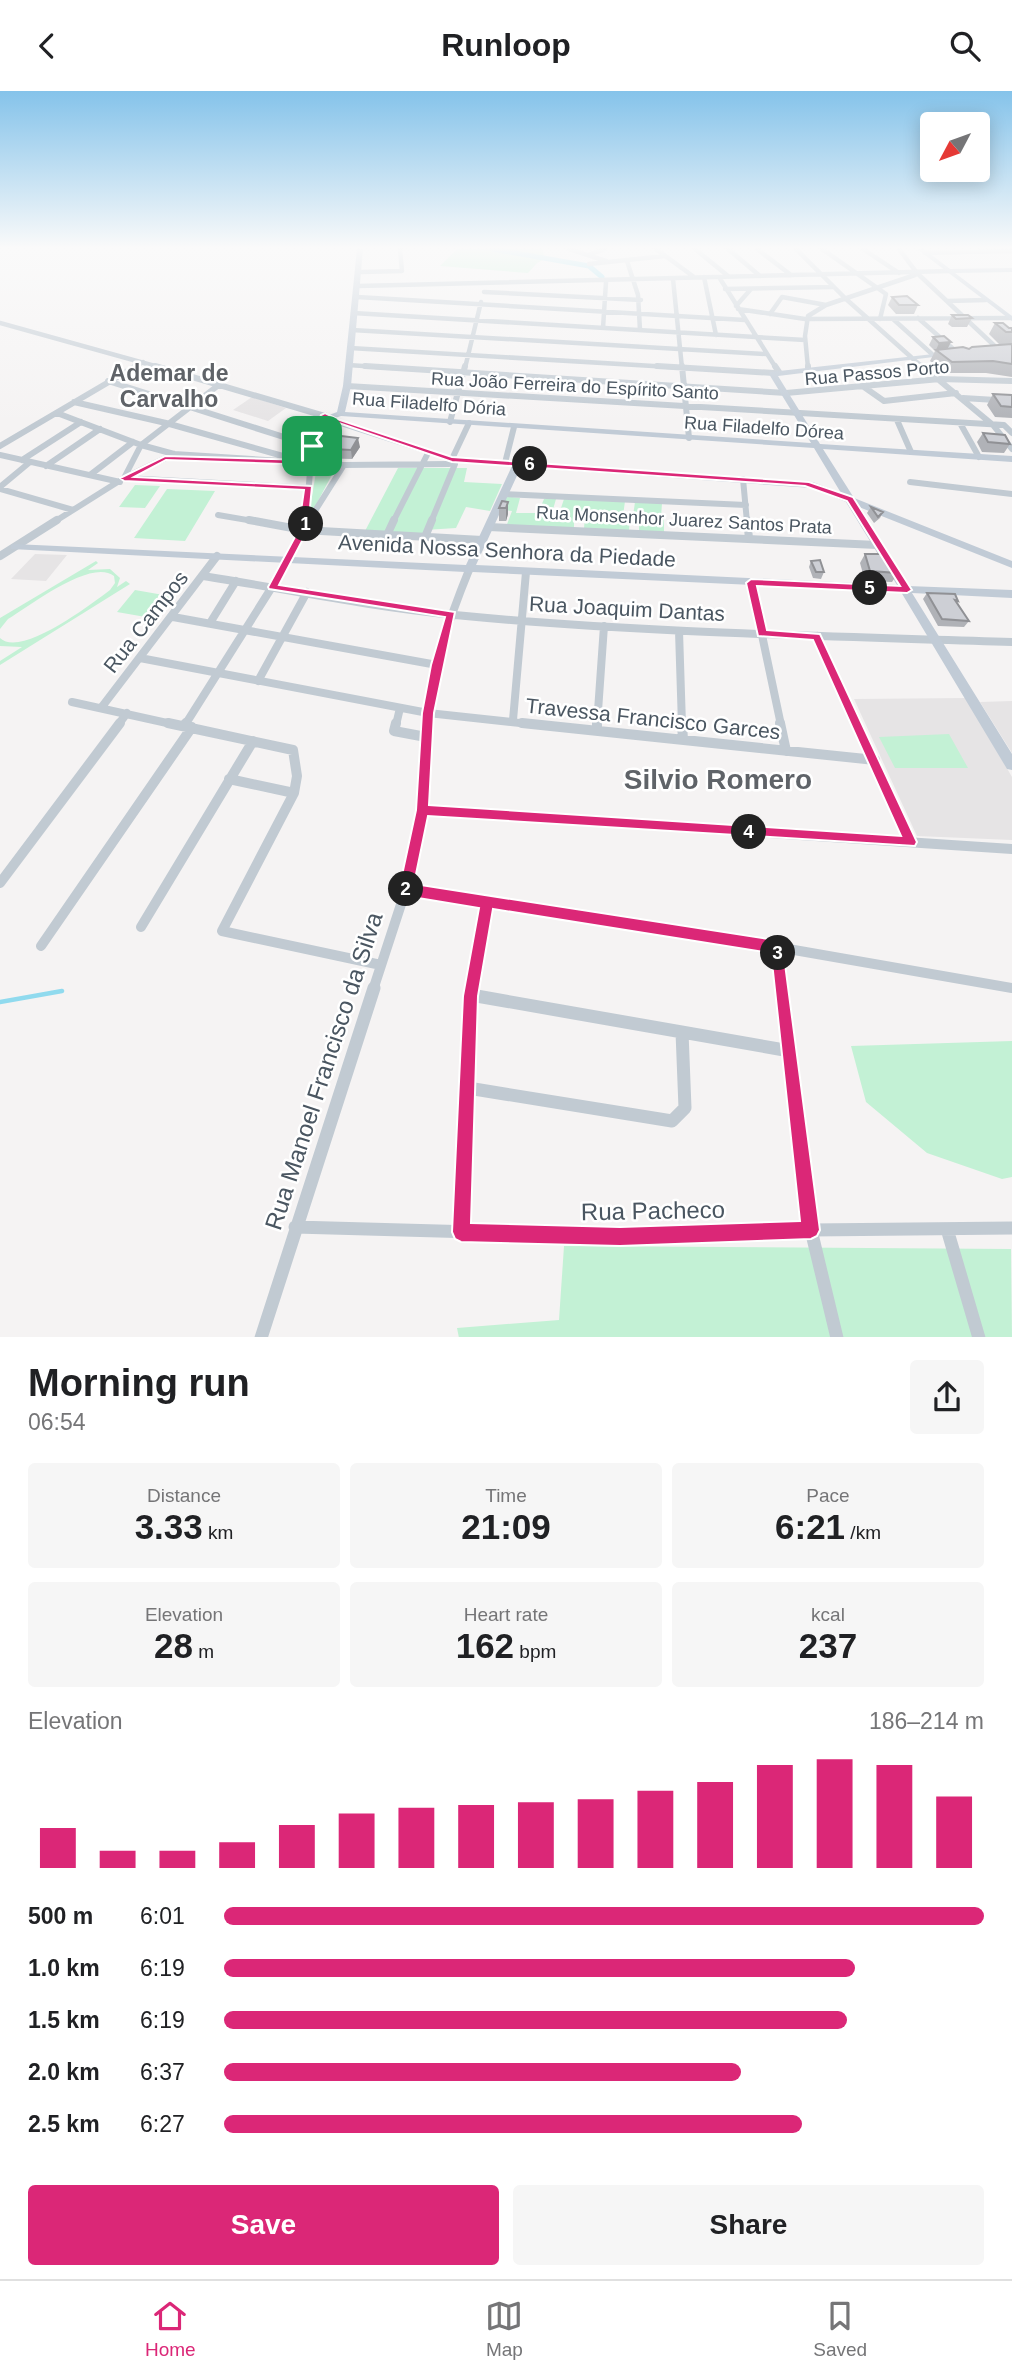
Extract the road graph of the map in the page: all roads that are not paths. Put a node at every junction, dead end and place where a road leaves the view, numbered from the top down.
1 (355, 307) edge
2 (481, 307) edge
3 (514, 307) edge
4 (604, 307) edge
5 (641, 307) edge
6 (677, 307) edge
7 (710, 307) edge
8 (775, 307) edge
9 (824, 307) edge
10 (855, 307) edge
11 (884, 307) edge
12 (953, 307) edge
13 (995, 307) edge
14 (737, 308) joint
15 (354, 313) junction
16 (603, 313) junction
17 (770, 314) junction
18 (641, 315) junction
19 (679, 317) junction
20 (918, 318) junction
21 (964, 318) junction
22 (712, 319) junction
23 (805, 319) junction
24 (868, 319) junction
25 (880, 319) junction
26 (893, 319) junction
27 (1011, 319) edge
28 (745, 320) junction
29 (478, 321) junction
30 (0, 323) edge
31 (603, 328) junction
32 (352, 330) junction
33 (640, 330) junction
34 (680, 333) junction
35 (716, 335) junction
36 (475, 337) junction
37 (755, 337) junction
38 (805, 340) junction
39 (350, 348) junction
40 (1012, 348) edge
41 (681, 349) junction
42 (998, 350) junction
43 (985, 351) edge
44 (972, 353) edge
45 (766, 354) junction
46 (960, 354) junction
47 (467, 355) junction
48 (933, 355) junction
49 (917, 358) junction
50 (143, 362) junction
51 (348, 365) junction
52 (682, 367) junction
53 (808, 369) junction
54 (777, 372) junction
55 (462, 374) junction
56 (940, 379) junction
57 (108, 381) junction
58 (1012, 381) edge
59 (220, 383) junction
60 (347, 386) junction
61 (684, 387) junction
62 (864, 387) junction
63 (457, 393) junction
64 (786, 393) junction
65 (956, 393) junction
66 (962, 398) junction
67 (1012, 401) edge
68 (75, 403) junction
69 (188, 407) junction
70 (686, 407) junction
71 (57, 413) junction
72 (341, 414) junction
73 (800, 414) junction
74 (327, 416) junction
75 (897, 420) junction
76 (81, 422) junction
77 (450, 422) junction
78 (166, 423) junction
79 (469, 423) junction
80 (960, 423) junction
81 (993, 425) junction
82 (514, 427) junction
83 (100, 429) junction
84 (1012, 433) edge
85 (689, 438) junction
86 (133, 442) junction
87 (141, 445) junction
88 (0, 446) edge
89 (312, 446) junction
90 (819, 448) junction
91 (1012, 449) edge
92 (911, 452) junction
93 (428, 453) junction
94 (174, 454) junction
95 (0, 455) edge
96 (979, 457) junction
97 (165, 458) junction
98 (214, 458) junction
99 (1012, 459) edge
100 (26, 461) junction
101 (306, 463) junction
102 (452, 463) junction
103 (500, 463) junction
104 (518, 463) junction
105 (421, 464) junction
106 (344, 465) junction
107 (46, 466) junction
108 (90, 475) junction
109 (743, 479) junction
110 (122, 480) junction
111 (910, 482) dead end
112 (813, 485) junction
113 (0, 488) edge
114 (309, 488) junction
115 (843, 488) junction
116 (503, 494) junction
117 (1012, 494) edge
118 (850, 499) junction
119 (746, 505) junction
120 (73, 510) junction
121 (218, 515) dead end
122 (305, 527) junction
123 (489, 527) junction
124 (387, 535) junction
125 (425, 537) junction
126 (750, 538) junction
127 (482, 541) junction
128 (877, 545) junction
129 (0, 546) edge
130 (15, 547) junction
131 (0, 556) edge
132 (217, 556) junction
133 (288, 559) junction
134 (1012, 565) edge
135 (469, 570) junction
136 (526, 572) junction
137 (203, 576) junction
138 (236, 581) junction
139 (751, 583) junction
140 (272, 587) junction
141 (907, 590) junction
142 (307, 592) junction
143 (1012, 594) edge
144 (451, 614) junction
145 (173, 617) junction
146 (521, 621) junction
147 (210, 623) junction
148 (604, 626) junction
149 (246, 630) junction
150 (679, 631) junction
151 (762, 633) junction
152 (283, 636) junction
153 (817, 636) junction
154 (935, 641) junction
155 (1012, 642) edge
156 (140, 658) junction
157 (437, 665) junction
158 (217, 673) junction
159 (258, 681) junction
160 (72, 702) dead end
161 (101, 708) junction
162 (400, 708) junction
163 (127, 713) junction
164 (428, 713) junction
165 (513, 720) junction
166 (188, 727) junction
167 (597, 730) junction
168 (426, 737) junction
169 (683, 740) junction
170 (253, 741) junction
171 (786, 751) junction
172 (875, 760) junction
173 (1012, 765) edge
174 (229, 779) junction
175 (294, 793) junction
176 (422, 810) junction
177 (910, 842) junction
178 (1012, 849) edge
179 (0, 883) edge
180 (406, 889) junction
181 (487, 902) junction
182 (141, 927) dead end
183 (41, 946) dead end
184 (777, 947) junction
185 (381, 965) junction
186 (1012, 988) edge
187 (471, 995) junction
188 (681, 1032) junction
189 (790, 1051) junction
190 (468, 1089) junction
191 (295, 1227) junction
192 (1012, 1228) edge
193 (947, 1229) junction
194 (811, 1230) junction
195 (461, 1232) junction
196 (261, 1337) edge
197 (837, 1337) edge
198 (979, 1337) edge

1 - 15 main road
2 - 29 street
3 - 16 street
4 - 16 street
5 - 18 street
6 - 19 street
7 - 22 street
8 - 17 street
9 - 23 street
10 - 24 street
11 - 25 street
12 - 21 street
13 - 27 main road
14 - 17 street
14 - 28 street
15 - 29 street
15 - 32 main road
16 - 18 street
16 - 31 street
17 - 23 street
18 - 19 street
18 - 33 street
19 - 22 street
19 - 34 street
20 - 21 street
20 - 26 street
20 - 46 street
21 - 27 street
21 - 42 street
22 - 28 street
22 - 35 street
23 - 24 street
23 - 38 street
24 - 25 street
24 - 49 street
25 - 26 street
26 - 48 street
28 - 37 street
29 - 31 street
29 - 36 street
30 - 50 street
31 - 33 street
32 - 36 street
32 - 39 main road
33 - 34 street
34 - 35 street
34 - 41 street
35 - 37 street
36 - 41 street
36 - 47 street
37 - 38 street
37 - 45 street
38 - 53 street
39 - 47 street
39 - 51 main road
40 - 42 main road
41 - 45 street
41 - 52 street
42 - 43 main road
44 - 46 main road
45 - 54 street
46 - 48 main road
46 - 49 main road
47 - 52 street
47 - 55 street
48 - 49 main road
49 - 53 main road
49 - 56 street
50 - 57 street
50 - 59 street
51 - 55 street, Rua Passos Porto
51 - 60 main road
52 - 54 street
52 - 61 street
53 - 54 main road
54 - 64 street
55 - 61 street, Rua Passos Porto
55 - 63 street
56 - 58 street, Rua Passos Porto
56 - 62 street, Rua Passos Porto
56 - 65 street
57 - 68 street
57 - 69 street
59 - 69 street
59 - 74 street
60 - 63 street, Rua João Ferreira do Espírito Santo
60 - 72 main road
61 - 64 street, Rua Passos Porto
61 - 70 street
62 - 64 street, Rua Passos Porto
62 - 65 street
63 - 70 street, Rua João Ferreira do Espírito Santo
63 - 77 street
64 - 73 street
65 - 66 street
66 - 67 street
66 - 81 street
68 - 71 street
68 - 78 street
69 - 78 street
69 - 89 street
70 - 73 street, Rua João Ferreira do Espírito Santo
70 - 85 street
71 - 76 street
71 - 88 street
72 - 74 main road, Rua Filadelfo Dória
72 - 77 main road, Rua Filadelfo Dória
73 - 75 street, Rua João Ferreira do Espírito Santo
73 - 90 street
74 - 89 street
74 - 93 main road
75 - 80 street, Rua João Ferreira do Espírito Santo
75 - 92 street
76 - 83 street
76 - 100 street
77 - 79 main road, Rua Filadelfo Dória
78 - 87 street
78 - 101 street
79 - 82 main road, Rua Filadelfo Dória
79 - 102 street
80 - 81 street, Rua João Ferreira do Espírito Santo
80 - 96 street
81 - 84 street
81 - 91 street
82 - 85 street, Rua Filadelfo Dórea
82 - 103 street
83 - 86 street
83 - 107 street
85 - 90 street, Rua Filadelfo Dórea
86 - 87 street
86 - 108 street
87 - 94 street
87 - 110 street
89 - 101 street
90 - 92 main road, Rua Filadelfo Dórea
90 - 115 main road
92 - 96 main road, Rua Filadelfo Dórea
93 - 102 main road
93 - 105 street
94 - 97 street
94 - 98 street
95 - 100 street
96 - 99 main road, Rua Filadelfo Dórea
97 - 98 street
97 - 110 street
98 - 101 street
100 - 107 street
100 - 113 street
101 - 106 street
101 - 114 street
102 - 103 main road
102 - 105 street
102 - 125 street
103 - 104 street
104 - 109 street
104 - 116 main road
105 - 106 street
105 - 124 street
106 - 122 street
107 - 108 street
108 - 110 street
109 - 112 street
109 - 119 street
110 - 114 street
110 - 120 street
111 - 117 street
112 - 115 main road
112 - 118 main road
113 - 120 street
114 - 122 street
115 - 118 main road
116 - 119 street
116 - 123 main road
118 - 128 main road
118 - 134 main road
119 - 126 street
120 - 130 street
121 - 122 street
122 - 124 street
122 - 133 street
123 - 126 street, Rua Monsenhor Juarez Santos Prata
123 - 127 main road
124 - 125 street
125 - 127 street
126 - 128 street, Rua Monsenhor Juarez Santos Prata
127 - 135 main road
128 - 141 main road
129 - 130 street, Avenida Nossa Senhora da Piedade
130 - 131 street
130 - 132 main road, Avenida Nossa Senhora da Piedade
132 - 133 main road, Avenida Nossa Senhora da Piedade
132 - 137 street, Rua Campos
133 - 135 main road, Avenida Nossa Senhora da Piedade
133 - 140 street
135 - 136 main road, Avenida Nossa Senhora da Piedade
135 - 144 street, Rua Manoel Francisco da Silva
136 - 139 main road, Avenida Nossa Senhora da Piedade
136 - 146 street
137 - 138 street, Rua Joaquim Dantas
137 - 145 street, Rua Campos
138 - 140 street, Rua Joaquim Dantas
138 - 147 street
139 - 141 main road, Avenida Nossa Senhora da Piedade
139 - 151 street
140 - 142 street, Rua Joaquim Dantas
140 - 149 street
141 - 143 main road, Avenida Nossa Senhora da Piedade
141 - 154 main road
142 - 144 street, Rua Joaquim Dantas
142 - 152 street
144 - 146 street, Rua Joaquim Dantas
144 - 157 street, Rua Manoel Francisco da Silva
145 - 147 street
145 - 156 street, Rua Campos
146 - 148 street, Rua Joaquim Dantas
146 - 165 street
147 - 149 street
148 - 150 street, Rua Joaquim Dantas
148 - 167 street
149 - 152 street
149 - 158 street
150 - 151 street, Rua Joaquim Dantas
150 - 169 street
151 - 153 street, Rua Joaquim Dantas
151 - 171 street
152 - 157 street
152 - 159 street
153 - 154 street, Rua Joaquim Dantas
153 - 172 street
154 - 155 street, Rua Joaquim Dantas
154 - 173 main road
156 - 158 street, Travessa Francisco Garces
156 - 161 street, Rua Campos
157 - 164 street, Rua Manoel Francisco da Silva
158 - 159 street, Travessa Francisco Garces
158 - 166 street
159 - 162 street, Travessa Francisco Garces
160 - 161 street
161 - 163 street
162 - 164 street, Travessa Francisco Garces
162 - 168 street
163 - 166 street
163 - 179 street
164 - 165 street, Travessa Francisco Garces
164 - 168 street, Rua Manoel Francisco da Silva
165 - 167 street, Travessa Francisco Garces
166 - 170 street
166 - 183 street
167 - 169 street, Travessa Francisco Garces
168 - 176 street, Rua Manoel Francisco da Silva
169 - 171 street, Travessa Francisco Garces
170 - 174 street
170 - 175 street
171 - 172 street, Travessa Francisco Garces
172 - 177 street
174 - 175 street
174 - 182 street
175 - 185 street
176 - 177 street
176 - 180 street, Rua Manoel Francisco da Silva
177 - 178 street
180 - 181 street
180 - 185 street, Rua Manoel Francisco da Silva
181 - 184 street
181 - 187 street
184 - 186 street
184 - 189 street
185 - 191 street, Rua Manoel Francisco da Silva
187 - 188 street
187 - 190 street
188 - 189 street
188 - 190 street
189 - 194 street
190 - 195 street
191 - 195 street, Rua Pacheco
191 - 196 street, Rua Manoel Francisco da Silva
192 - 193 street, Rua Pacheco
193 - 194 street, Rua Pacheco
193 - 198 street
194 - 195 street, Rua Pacheco
194 - 197 street

